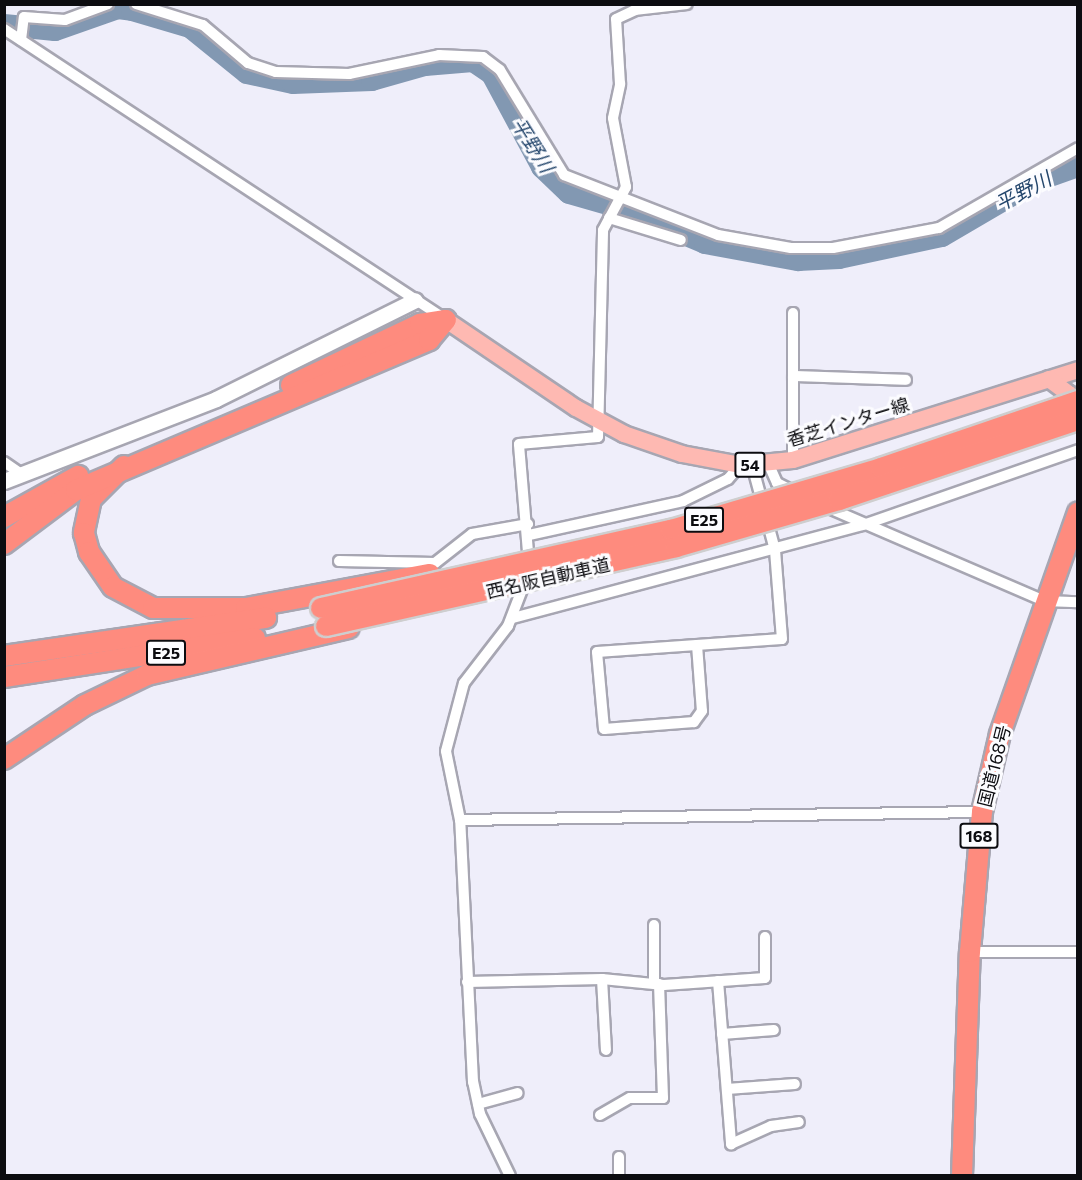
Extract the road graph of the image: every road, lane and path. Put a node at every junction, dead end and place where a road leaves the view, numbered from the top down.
1 (108, 4) edge
2 (136, 4) edge
3 (687, 4) edge
4 (5, 30) edge
5 (21, 40) junction
6 (1077, 148) edge
7 (622, 200) junction
8 (610, 216) junction
9 (681, 240) dead end
10 (415, 300) junction
11 (793, 313) dead end
12 (446, 320) junction
13 (1077, 370) edge
14 (793, 376) junction
15 (1049, 379) junction
16 (906, 380) dead end
17 (1077, 401) edge
18 (1077, 408) edge
19 (1077, 420) edge
20 (599, 421) junction
21 (1077, 450) edge
22 (793, 460) junction
23 (4, 462) edge
24 (754, 465) junction
25 (97, 466) junction
26 (124, 466) junction
27 (20, 473) junction
28 (4, 481) edge
29 (1076, 512) edge
30 (4, 517) edge
31 (863, 525) junction
32 (4, 530) edge
33 (528, 530) junction
34 (4, 544) edge
35 (775, 550) junction
36 (339, 561) dead end
37 (1045, 601) junction
38 (1077, 602) edge
39 (323, 616) junction
40 (513, 618) junction
41 (697, 645) junction
42 (4, 656) edge
43 (4, 677) edge
44 (4, 759) edge
45 (982, 812) junction
46 (460, 820) junction
47 (654, 925) dead end
48 (765, 937) dead end
49 (970, 952) junction
50 (1077, 952) edge
51 (602, 979) junction
52 (718, 981) junction
53 (467, 982) junction
54 (657, 984) junction
55 (774, 1030) dead end
56 (722, 1034) junction
57 (606, 1050) dead end
58 (795, 1084) dead end
59 (727, 1089) junction
60 (518, 1093) dead end
61 (478, 1104) junction
62 (600, 1115) dead end
63 (799, 1122) dead end
64 (619, 1157) dead end
65 (510, 1176) edge
66 (619, 1176) edge
67 (962, 1176) edge

1 - 5 street
2 - 7 street
3 - 7 street
4 - 5 street
5 - 10 street
6 - 7 street
7 - 8 street
8 - 9 street
8 - 20 street
10 - 12 street
10 - 27 street
11 - 14 street
12 - 20 main road, 香芝インター線 / 54
12 - 25 highway
12 - 26 highway
13 - 15 main road, 香芝インター線 / 54
14 - 16 street
14 - 22 street
15 - 18 main road
15 - 22 main road, 香芝インター線 / 54
17 - 39 highway, 西名阪自動車道 / E25, bridge
19 - 39 highway, 西名阪自動車道 / E25, bridge
20 - 24 main road, 香芝インター線 / 54
20 - 33 street
21 - 31 street
22 - 24 main road, 香芝インター線 / 54
23 - 27 street
24 - 31 street
24 - 33 street
24 - 35 street
25 - 30 highway
25 - 32 highway
26 - 34 highway
26 - 39 highway
27 - 28 street
29 - 37 highway, 国道168号 / 168
31 - 35 street
31 - 37 street
33 - 36 street
33 - 40 street
35 - 40 street
35 - 41 street
37 - 38 street
37 - 45 highway, 国道168号 / 168
39 - 42 highway, 西名阪自動車道 / E25
39 - 43 highway, 西名阪自動車道 / E25
39 - 44 highway
40 - 46 street
41 - 41 street
45 - 46 street
45 - 49 highway, 国道168号 / 168
46 - 53 street
47 - 54 street
48 - 52 street
49 - 50 street
49 - 67 highway, 国道168号 / 168
51 - 53 street
51 - 54 street
51 - 57 street
52 - 54 street
52 - 56 street
53 - 61 street
54 - 62 street
55 - 56 street
56 - 59 street
58 - 59 street
59 - 63 street
60 - 61 street
61 - 65 street
64 - 66 street

